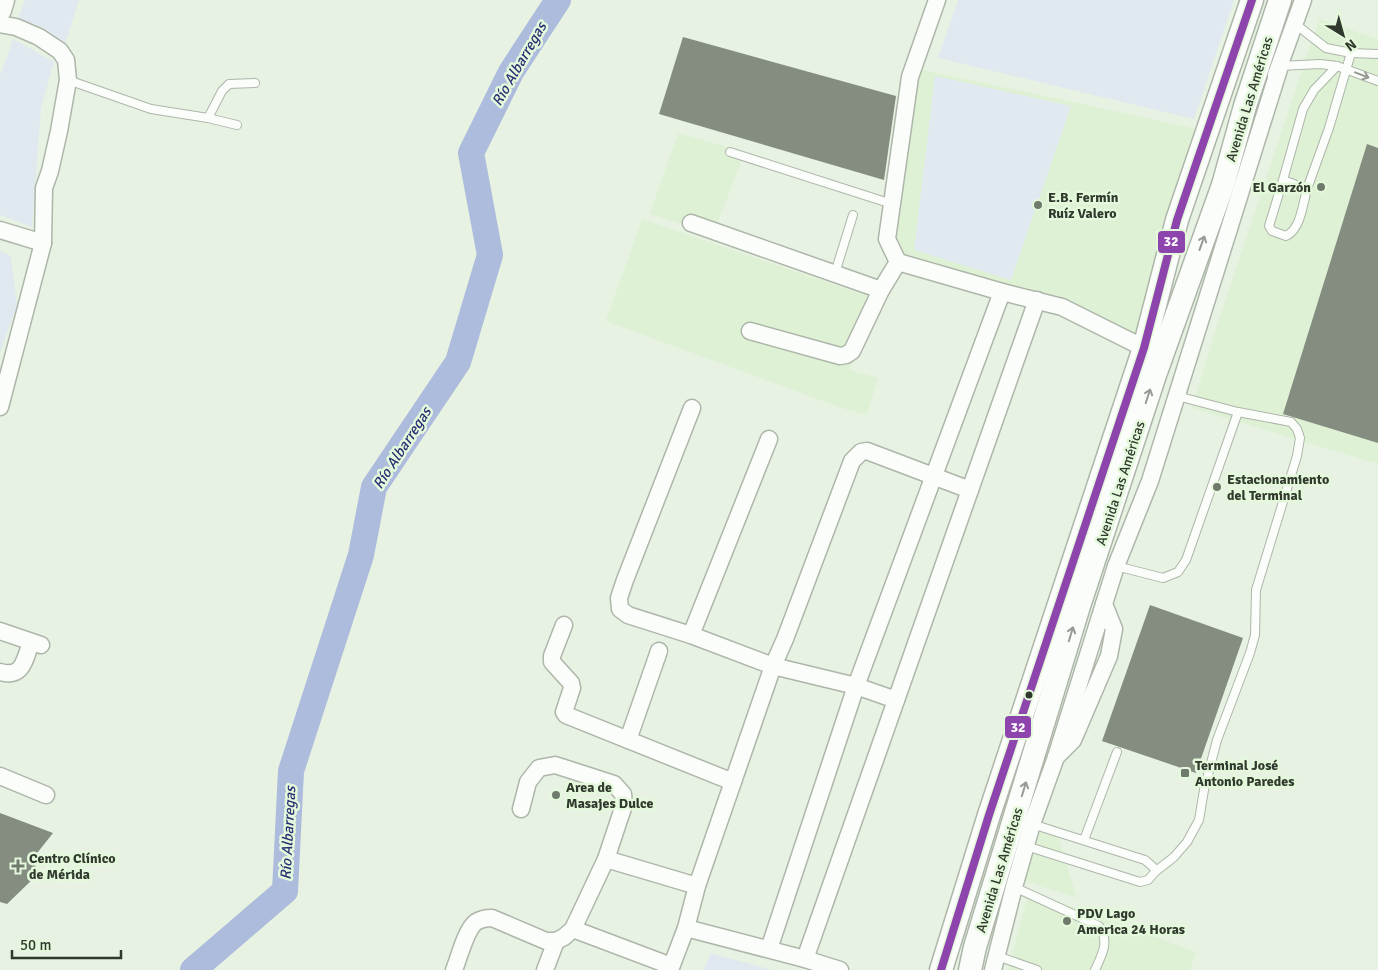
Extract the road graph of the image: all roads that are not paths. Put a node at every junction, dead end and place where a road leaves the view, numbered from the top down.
1 (3, 0) edge
2 (937, 0) edge
3 (1252, 0) edge
4 (1280, 0) edge
5 (1303, 0) edge
6 (0, 10) edge
7 (1294, 23) junction
8 (0, 24) edge
9 (1351, 53) junction
10 (1378, 54) edge
11 (1280, 66) junction
12 (1337, 66) junction
13 (1346, 69) junction
14 (68, 80) junction
15 (1378, 81) edge
16 (255, 83) dead end
17 (208, 118) junction
18 (237, 125) dead end
19 (730, 152) dead end
20 (1283, 180) junction
21 (1223, 186) junction
22 (1307, 189) junction
23 (892, 204) junction
24 (854, 214) dead end
25 (692, 223) dead end
26 (0, 230) edge
27 (43, 243) junction
28 (898, 262) junction
29 (835, 274) junction
30 (881, 290) junction
31 (1002, 292) junction
32 (1037, 300) junction
33 (1178, 307) junction
34 (750, 331) dead end
35 (1144, 348) junction
36 (1187, 359) junction
37 (1177, 396) junction
38 (0, 407) edge
39 (692, 408) dead end
40 (1238, 412) junction
41 (769, 439) dead end
42 (934, 476) junction
43 (970, 490) junction
44 (1116, 566) junction
45 (564, 625) dead end
46 (0, 632) edge
47 (691, 635) junction
48 (658, 651) dead end
49 (773, 666) junction
50 (0, 672) edge
51 (856, 686) junction
52 (896, 700) junction
53 (628, 740) junction
54 (1117, 752) dead end
55 (0, 776) edge
56 (733, 782) junction
57 (46, 795) dead end
58 (521, 809) dead end
59 (1032, 824) junction
60 (1084, 840) junction
61 (1026, 846) junction
62 (606, 859) junction
63 (1156, 871) junction
64 (697, 886) junction
65 (1014, 887) junction
66 (686, 928) junction
67 (573, 929) junction
68 (556, 941) junction
69 (769, 949) junction
70 (805, 959) junction
71 (995, 963) edge
72 (671, 968) edge
73 (454, 970) edge
74 (545, 970) edge
75 (840, 970) edge
76 (942, 970) edge
77 (970, 970) edge
78 (1036, 970) edge
79 (1095, 970) edge

1 - 6 street
2 - 23 street
3 - 35 street, Avenida Las Américas
4 - 21 street, Avenida Las Américas
5 - 7 street
7 - 9 lane
7 - 11 street
8 - 14 street
9 - 10 lane
9 - 13 lane
11 - 12 lane
11 - 21 street
11 - 36 street
12 - 13 lane
12 - 20 lane
13 -> 15 lane
13 - 22 lane
14 - 17 lane
14 - 27 street
16 - 17 lane
17 - 18 lane
19 - 23 lane
20 - 22 lane
20 - 22 lane
33 -> 21 street, Avenida Las Américas
23 - 28 street
24 - 29 lane
25 - 29 street
26 - 27 street
27 - 38 street
28 - 30 street
28 - 31 street
29 - 30 street
30 - 34 street
31 - 32 street
31 - 42 street
32 - 35 street
32 - 43 street
33 - 36 street
77 -> 33 street, Avenida Las Américas
35 - 76 street, Avenida Las Américas
36 - 37 street
37 - 40 lane
37 - 44 street
39 - 47 street
40 - 44 lane
40 - 63 lane
41 - 47 street
42 - 43 street
42 - 49 street
42 - 51 street
43 - 52 street
44 - 59 street
45 - 53 street
46 - 50 street
47 - 49 street
48 - 53 street
49 - 51 street
49 - 56 street
51 - 52 street
51 - 69 street
52 - 70 street
53 - 56 street
54 - 60 lane
55 - 57 street
56 - 64 street
58 - 62 street
59 - 60 lane
59 - 61 street
60 - 63 lane
61 - 63 lane
61 - 65 street
62 - 64 street
62 - 67 street
64 - 66 street
65 - 71 street
65 - 79 lane
66 - 69 street
66 - 72 street
67 - 68 street
67 - 72 street
68 - 73 street
68 - 74 street
69 - 70 street
70 - 75 street
71 - 78 lane

